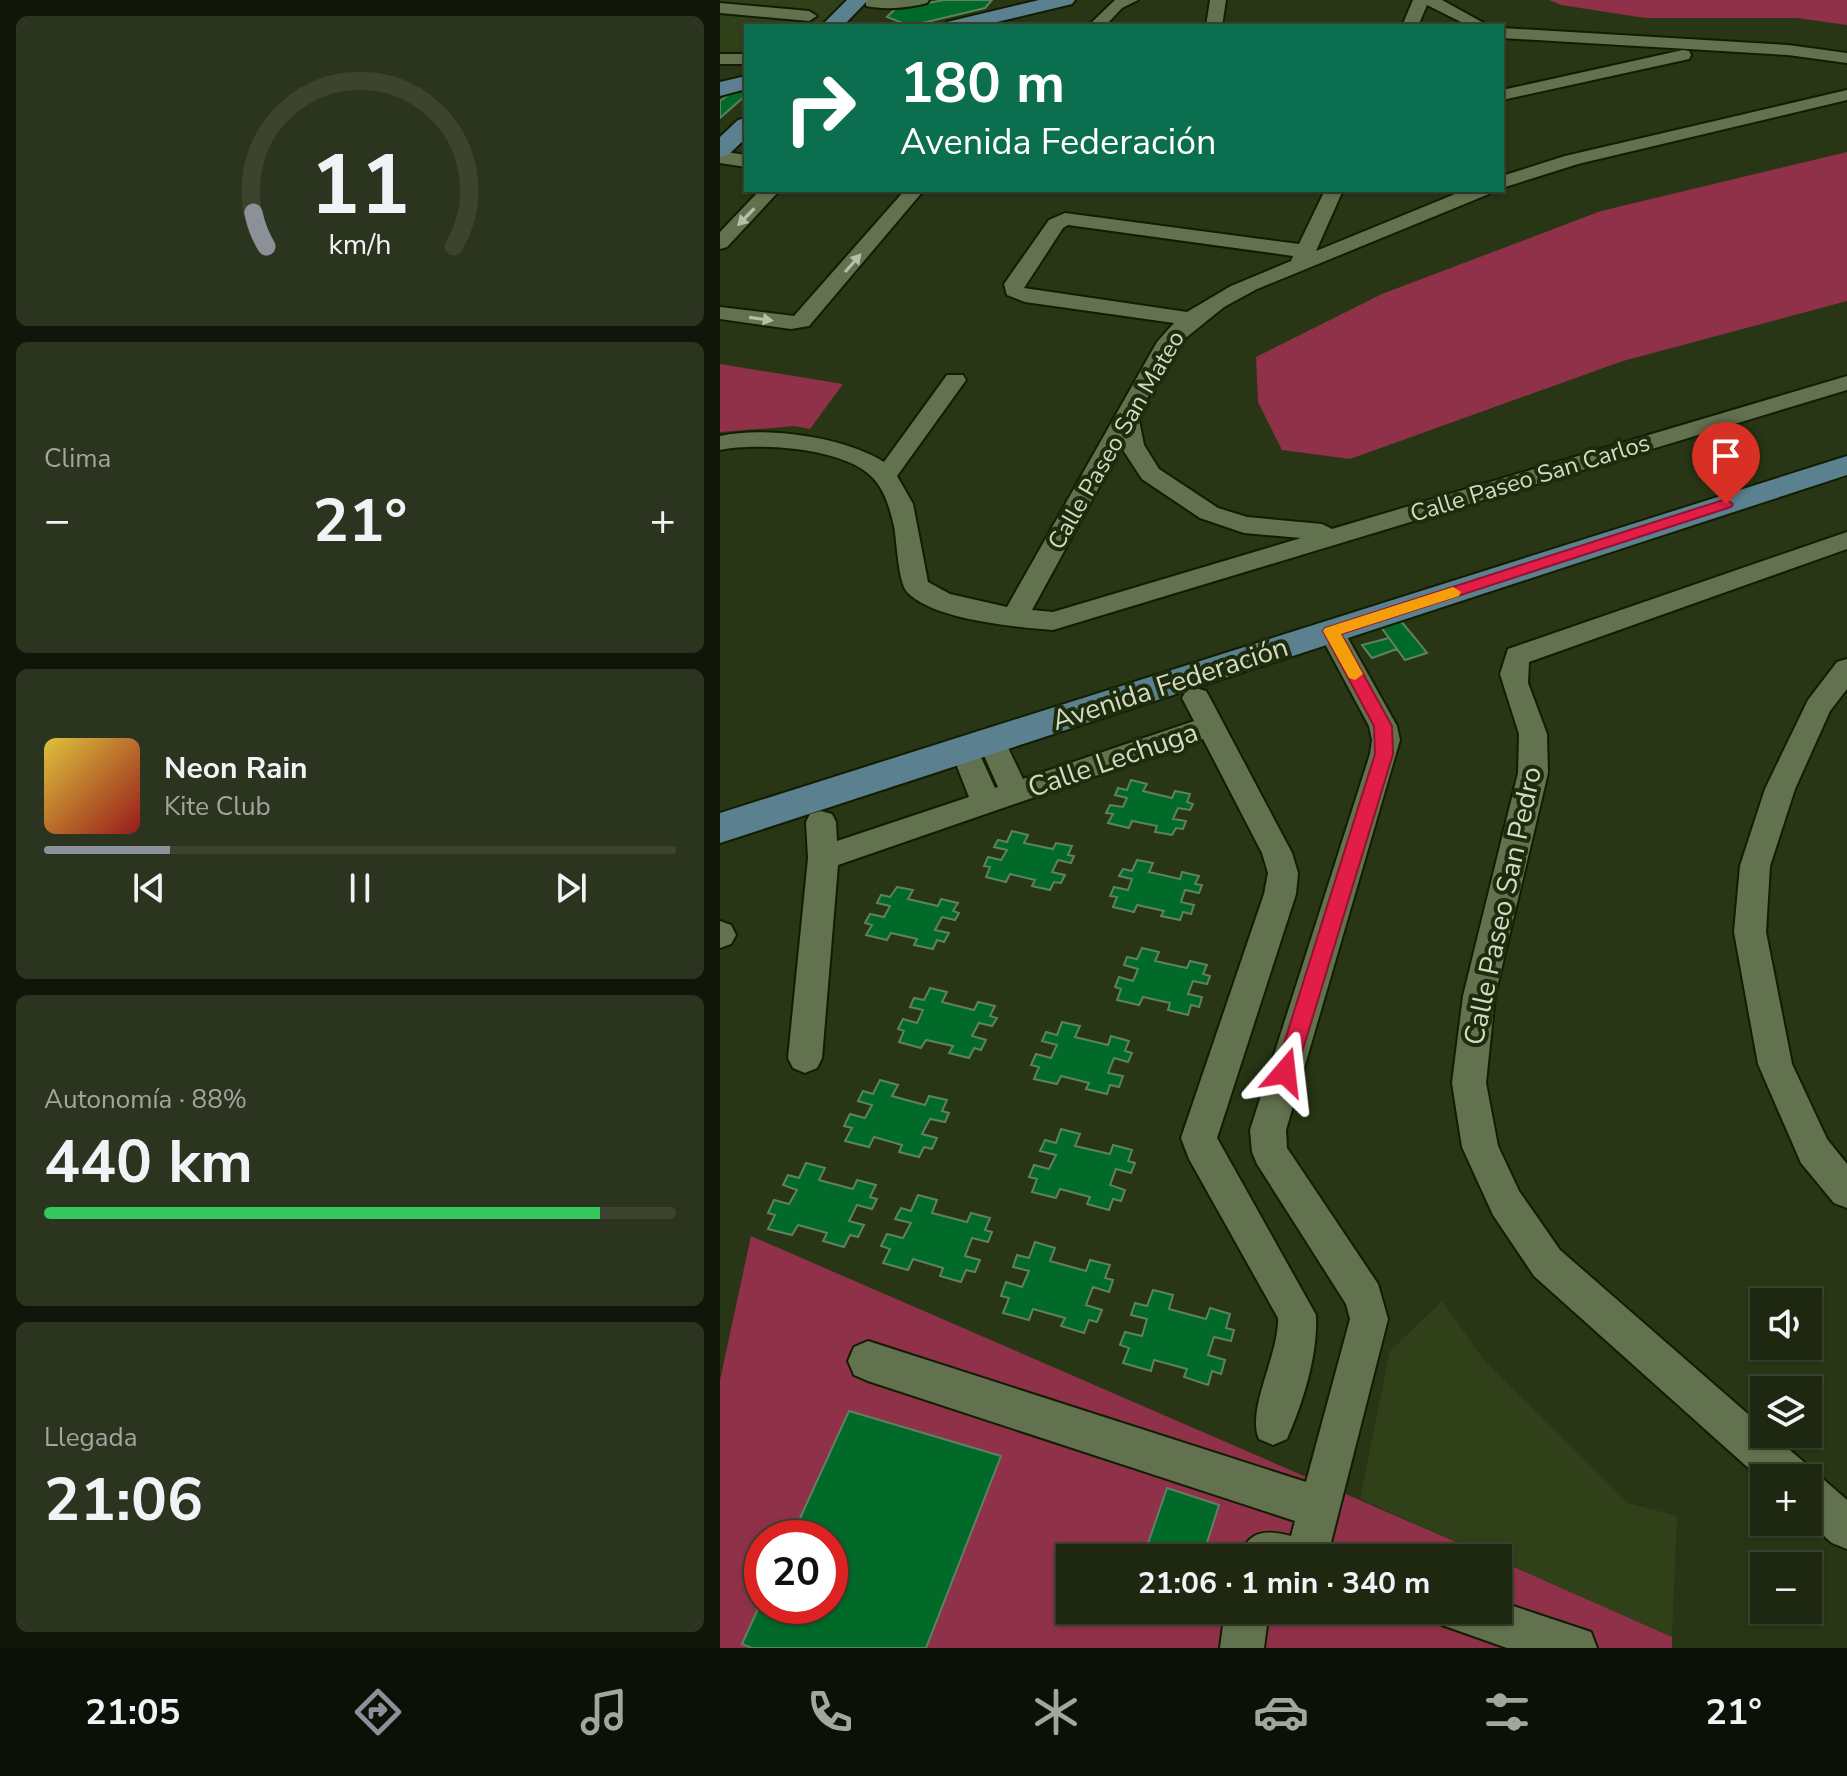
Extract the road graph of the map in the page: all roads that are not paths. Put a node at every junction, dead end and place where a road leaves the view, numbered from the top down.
1 (921, 0) edge
2 (1065, 0) edge
3 (1087, 0) edge
4 (1130, 0) edge
5 (1204, 0) edge
6 (1218, 0) edge
7 (1421, 0) edge
8 (1430, 0) edge
9 (904, 1) edge
10 (868, 2) edge
11 (720, 8) edge
12 (809, 15) edge
13 (834, 24) edge
14 (850, 24) edge
15 (963, 24) edge
16 (985, 24) edge
17 (1098, 24) edge
18 (1203, 24) edge
19 (1214, 24) edge
20 (1411, 24) edge
21 (1477, 24) edge
22 (1505, 35) edge
23 (1712, 47) junction
24 (720, 48) edge
25 (1822, 54) junction
26 (1847, 58) edge
27 (720, 59) edge
28 (1847, 71) edge
29 (736, 73) edge
30 (1504, 95) edge
31 (1847, 95) edge
32 (744, 110) edge
33 (744, 127) edge
34 (720, 133) edge
35 (720, 150) edge
36 (720, 157) edge
37 (744, 161) edge
38 (1504, 181) edge
39 (769, 192) edge
40 (913, 192) edge
41 (1333, 192) edge
42 (1477, 192) edge
43 (720, 243) edge
44 (1302, 257) junction
45 (720, 313) edge
46 (1189, 319) junction
47 (955, 380) dead end
48 (1847, 383) edge
49 (1127, 415) junction
50 (720, 443) edge
51 (1847, 465) edge
52 (887, 474) junction
53 (1150, 474) junction
54 (1092, 478) junction
55 (1244, 525) junction
56 (1352, 532) junction
57 (1847, 540) edge
58 (1245, 563) junction
59 (1015, 616) junction
60 (1331, 631) junction
61 (1847, 669) edge
62 (1196, 698) dead end
63 (1211, 726) junction
64 (978, 746) junction
65 (1015, 793) junction
66 (986, 802) junction
67 (821, 822) dead end
68 (720, 828) edge
69 (823, 858) junction
70 (805, 1058) dead end
71 (1847, 1191) edge
72 (868, 1361) dead end
73 (1273, 1425) dead end
74 (1774, 1464) edge
75 (1822, 1506) edge
76 (1319, 1508) junction
77 (1847, 1528) edge
78 (1310, 1544) edge
79 (1245, 1624) edge
80 (1500, 1624) edge
81 (1242, 1648) edge
82 (1575, 1648) edge

1 - 9 street
2 - 15 main road
3 - 16 main road
4 - 17 street
5 - 18 street
6 - 19 street
7 - 20 street
8 - 21 street
9 - 10 street
10 - 13 main road
10 - 14 main road
11 - 12 street
22 - 23 street
23 - 25 street
23 - 30 street
24 - 29 street
25 - 26 street
25 - 28 street
27 - 29 street
31 - 38 street
32 - 34 main road
33 - 35 main road
36 - 37 street
39 -> 43 street
45 -> 40 street
41 - 44 street
42 - 44 street
44 - 46 street, Calle Paseo San Mateo
44 - 46 street
46 - 49 street, Calle Paseo San Mateo
47 - 52 street
48 - 56 street, Calle Paseo San Carlos
49 - 53 street, Calle Paseo San Carlos
49 - 54 street, Calle Paseo San Mateo
50 - 52 street
51 - 60 main road, Avenida Federación
52 - 59 street, Calle Paseo San Carlos
53 - 54 street
53 - 55 street, Calle Paseo San Carlos
54 - 59 street, Calle Paseo San Mateo
55 - 56 street, Calle Paseo San Carlos
55 - 58 street
56 - 58 street, Calle Paseo San Carlos
57 - 74 street, Calle Paseo San Pedro
58 - 59 street, Calle Paseo San Carlos
60 - 64 main road, Avenida Federación
60 - 76 street
61 - 71 street
62 - 63 street
63 - 65 street, Calle Lechuga
63 - 73 street
64 - 65 street, Calle Lechuga
64 - 66 street
64 - 68 main road, Avenida Federación
65 - 66 street, Calle Lechuga
66 - 69 street, Calle Lechuga
67 - 69 street
69 - 70 street
72 - 76 street
75 - 77 street
76 - 78 street
79 - 81 street
80 - 82 street

